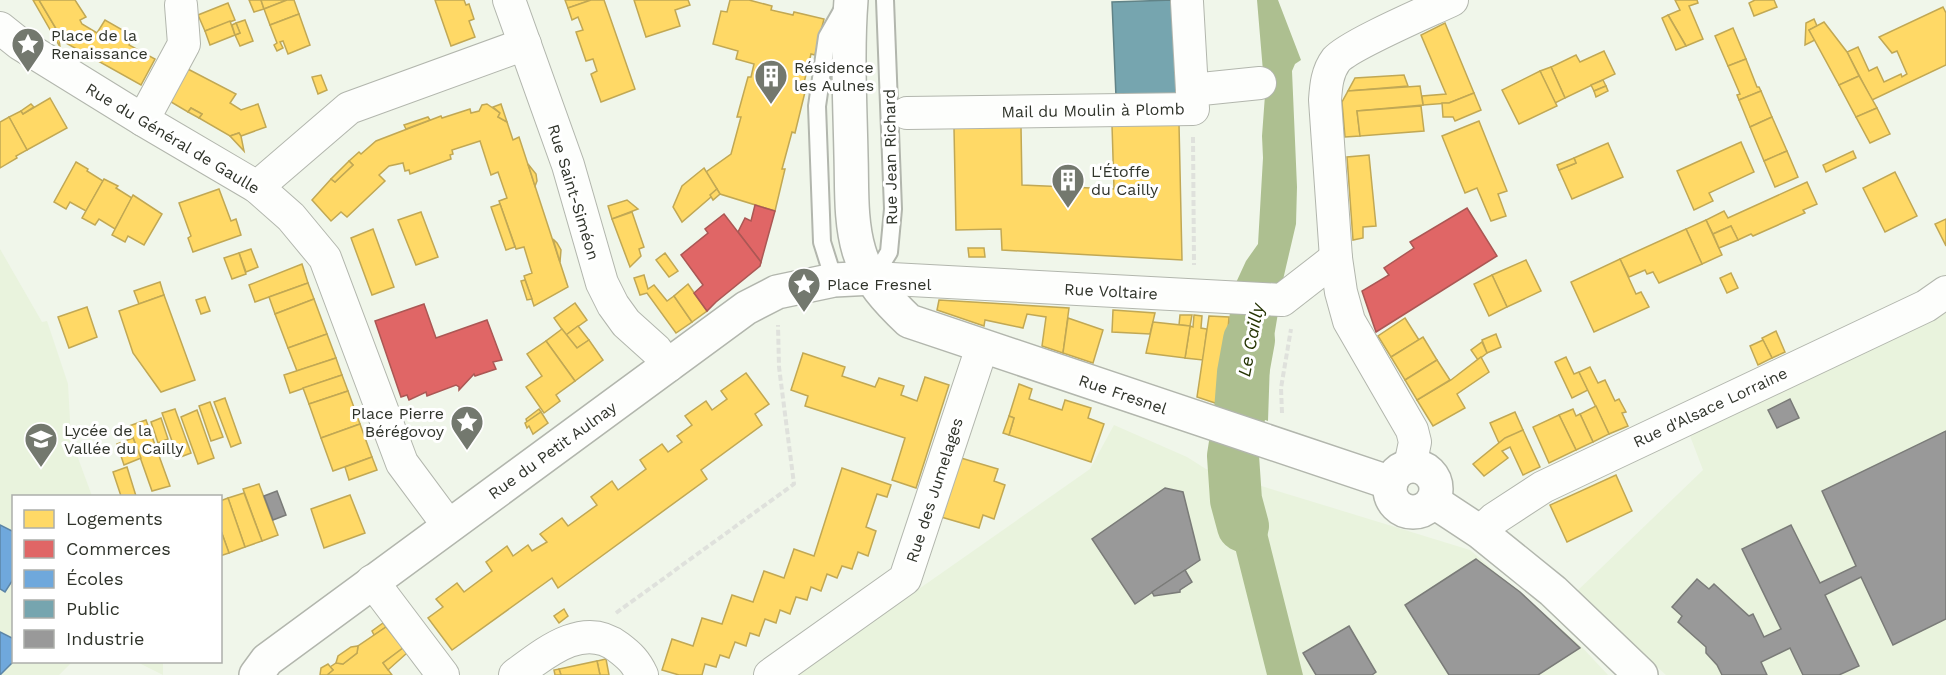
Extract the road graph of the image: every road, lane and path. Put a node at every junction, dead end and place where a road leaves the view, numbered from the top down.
1 (509, 0) edge
2 (849, 0) edge
3 (885, 0) edge
4 (1452, 0) edge
5 (1187, 2) dead end
6 (181, 5) dead end
7 (0, 28) edge
8 (525, 44) junction
9 (1260, 83) dead end
10 (1192, 100) junction
11 (906, 113) dead end
12 (143, 120) junction
13 (257, 188) junction
14 (1336, 258) junction
15 (873, 278) junction
16 (834, 280) junction
17 (777, 292) junction
18 (1946, 292) edge
19 (1291, 293) junction
20 (1194, 295) junction
21 (982, 346) junction
22 (668, 366) junction
23 (1274, 444) junction
24 (1400, 475) junction
25 (448, 525) junction
26 (1480, 532) junction
27 (372, 581) junction
28 (594, 638) junction
29 (256, 675) edge
30 (443, 675) edge
31 (515, 675) edge
32 (642, 675) edge
33 (770, 675) edge
34 (1641, 675) edge

1 - 8 street, Rue Saint-Siméon
2 - 15 street
2 - 16 lane
3 - 15 lane, Rue Jean Richard
4 - 14 street
5 - 10 street
6 - 12 street
7 - 12 street, Rue du Général de Gaulle
8 - 13 street
8 - 22 street, Rue Saint-Siméon
9 - 10 street, Mail du Moulin à Plomb
10 - 11 street, Mail du Moulin à Plomb
10 - 20 path
12 - 13 street, Rue du Général de Gaulle
13 - 25 street, Rue du Général de Gaulle
14 - 19 street
14 - 24 street
15 - 16 street, Rue du Petit Aulnay
15 - 20 street, Rue Voltaire
15 - 21 street, Rue Fresnel
16 - 17 street, Rue du Petit Aulnay
17 - 22 street, Rue du Petit Aulnay
17 - 28 path
18 - 26 street, Rue d'Alsace Lorraine
19 - 20 street, Rue Voltaire
19 - 23 path
21 - 23 street, Rue Fresnel
21 - 33 street, Rue des Jumelages
22 - 25 street, Rue du Petit Aulnay
23 - 24 street, Rue Fresnel
24 - 26 street, Rue Fresnel
25 - 27 street, Rue du Petit Aulnay
26 - 34 street
27 - 29 street, Rue du Petit Aulnay
27 - 30 street
28 - 31 street
28 - 32 street

